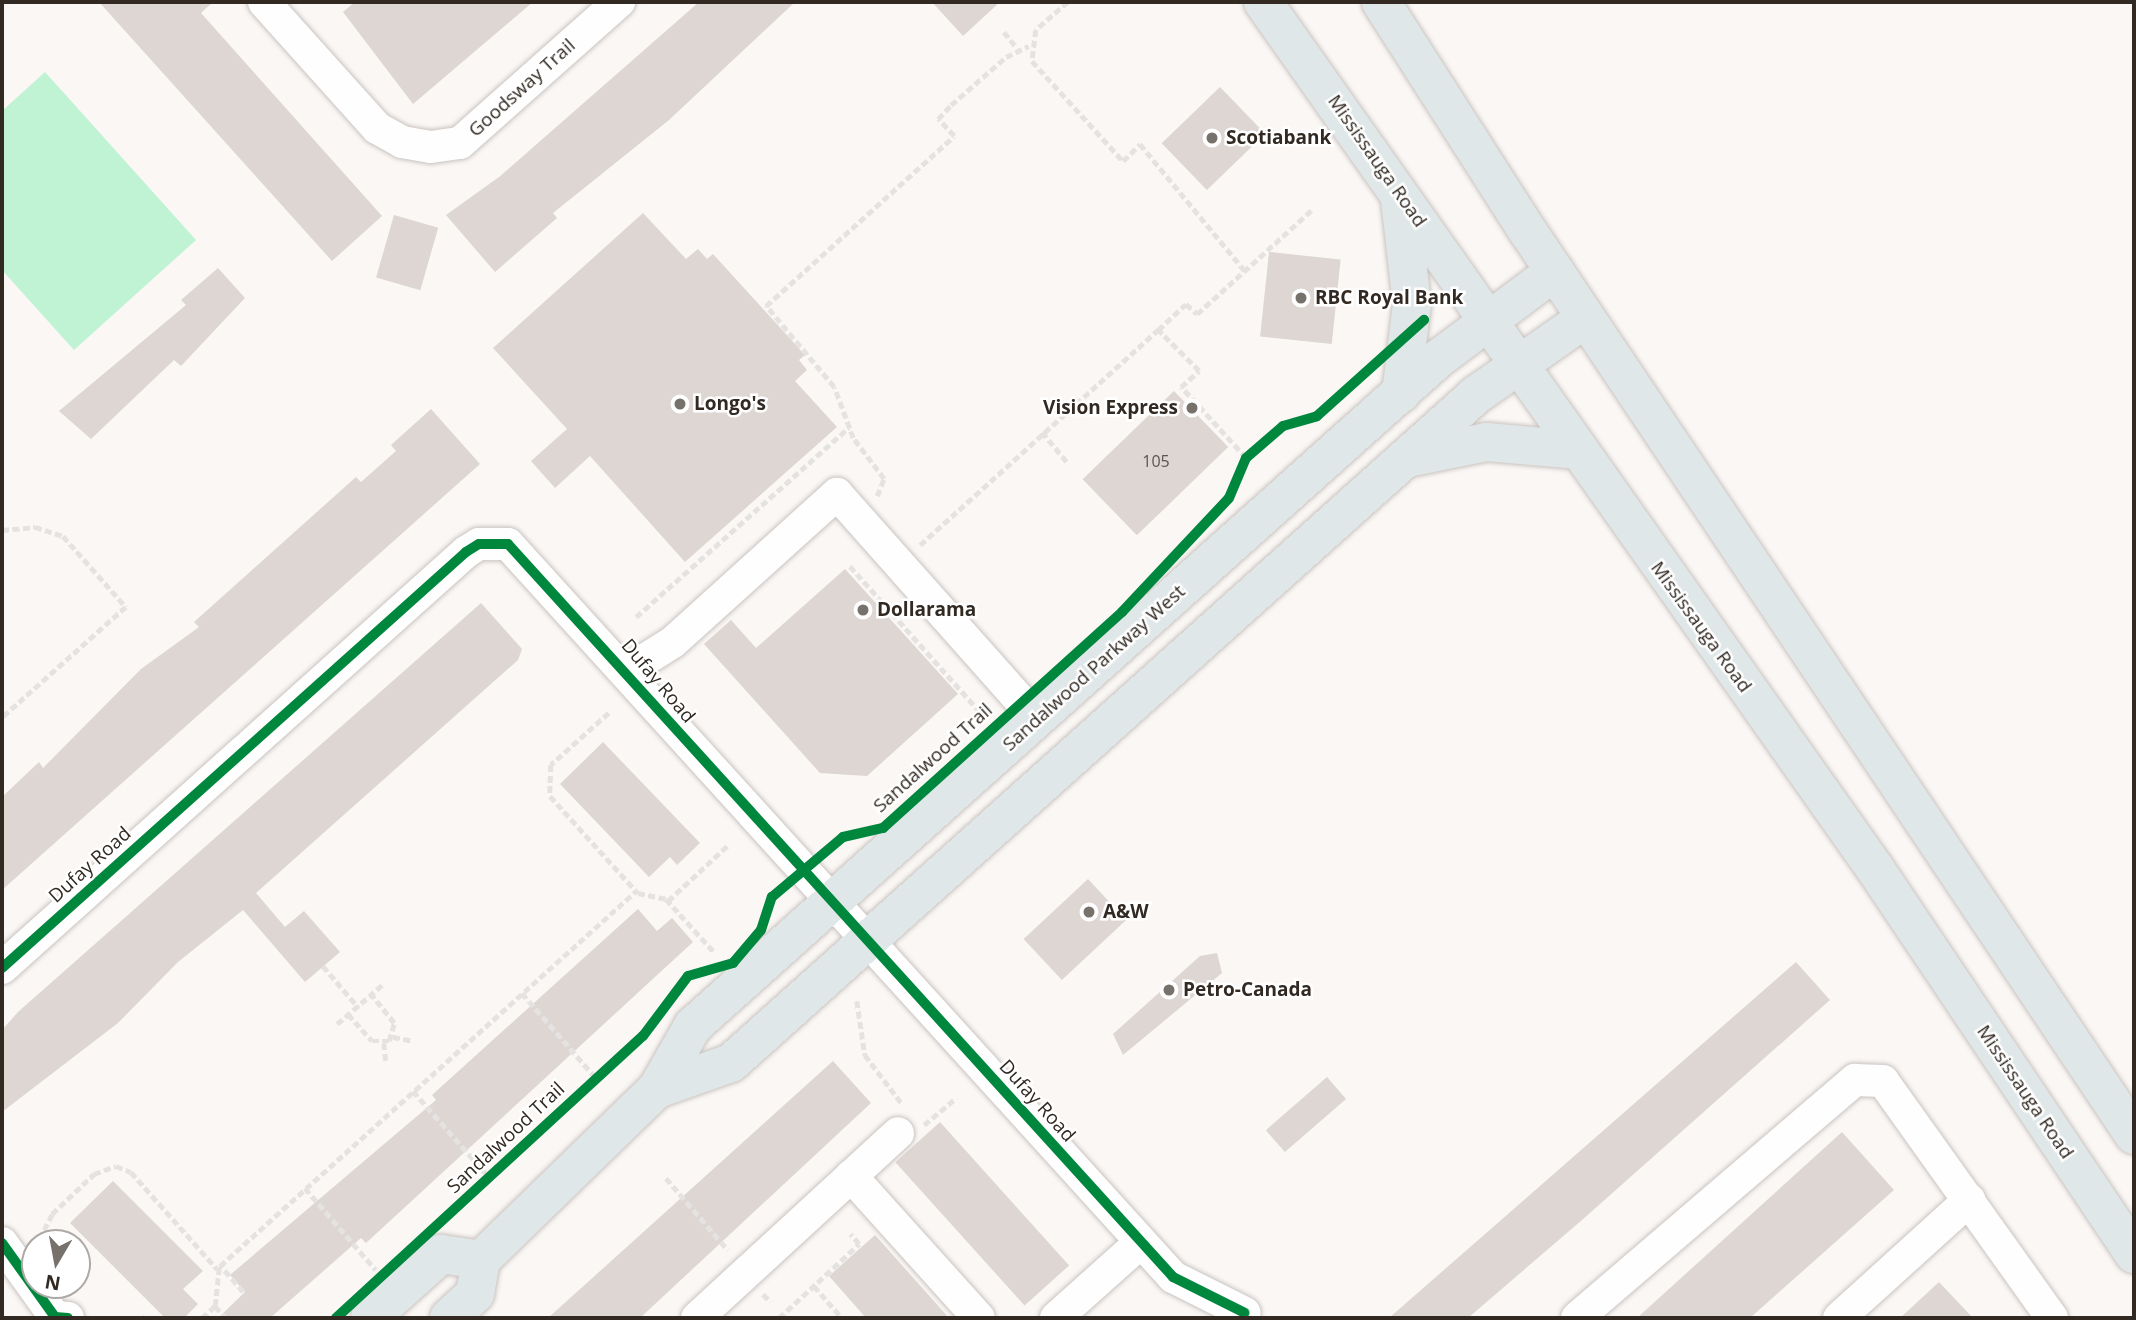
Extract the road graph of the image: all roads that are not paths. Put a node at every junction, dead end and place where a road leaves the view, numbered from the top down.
1 (264, 2) edge
2 (619, 2) edge
3 (1263, 2) edge
4 (1381, 2) edge
5 (1400, 193) junction
6 (1555, 271) junction
7 (1586, 318) junction
8 (1488, 322) junction
9 (1518, 365) junction
10 (1401, 393) junction
11 (1576, 450) junction
12 (1404, 458) junction
13 (626, 671) junction
14 (1037, 719) junction
15 (831, 905) junction
16 (866, 940) junction
17 (2, 968) edge
18 (657, 1089) junction
19 (898, 1133) dead end
20 (2134, 1135) edge
21 (851, 1176) junction
22 (1969, 1200) junction
23 (1141, 1242) junction
24 (2, 1243) edge
25 (2134, 1254) edge
26 (481, 1259) junction
27 (371, 1301) edge
28 (1245, 1313) dead end
29 (702, 1317) edge
30 (59, 1318) edge
31 (449, 1318) edge
32 (979, 1318) edge
33 (1056, 1318) edge
34 (1577, 1318) edge
35 (1839, 1318) edge
36 (2052, 1318) edge

1 - 2 street, Goodsway Trail
3 - 5 main road, Mississauga Road
4 - 6 main road
5 - 8 main road, Mississauga Road
5 - 10 main road
6 - 7 main road
6 - 8 main road, Sandalwood Parkway West
7 - 9 main road, Sandalwood Parkway West
7 - 20 main road
8 - 9 main road, Mississauga Road
8 - 10 main road, Sandalwood Parkway West
9 - 11 main road, Mississauga Road
9 - 12 main road, Sandalwood Parkway West
10 - 14 main road, Sandalwood Parkway West
11 - 12 main road
11 - 25 main road, Mississauga Road
12 - 16 main road, Sandalwood Parkway West
13 - 14 street
13 - 15 street, Dufay Road
13 - 17 street, Dufay Road
14 - 15 main road, Sandalwood Parkway West
15 - 16 street, Dufay Road
15 - 18 main road, Sandalwood Parkway West
16 - 18 main road, Sandalwood Parkway West
16 - 23 street, Dufay Road
18 - 26 main road, Sandalwood Parkway West
19 - 21 street
21 - 29 street
21 - 32 street
22 - 34 street
22 - 35 street
22 - 36 street
23 - 28 street, Dufay Road
23 - 33 street
24 - 30 street
26 - 27 main road
26 - 31 main road

